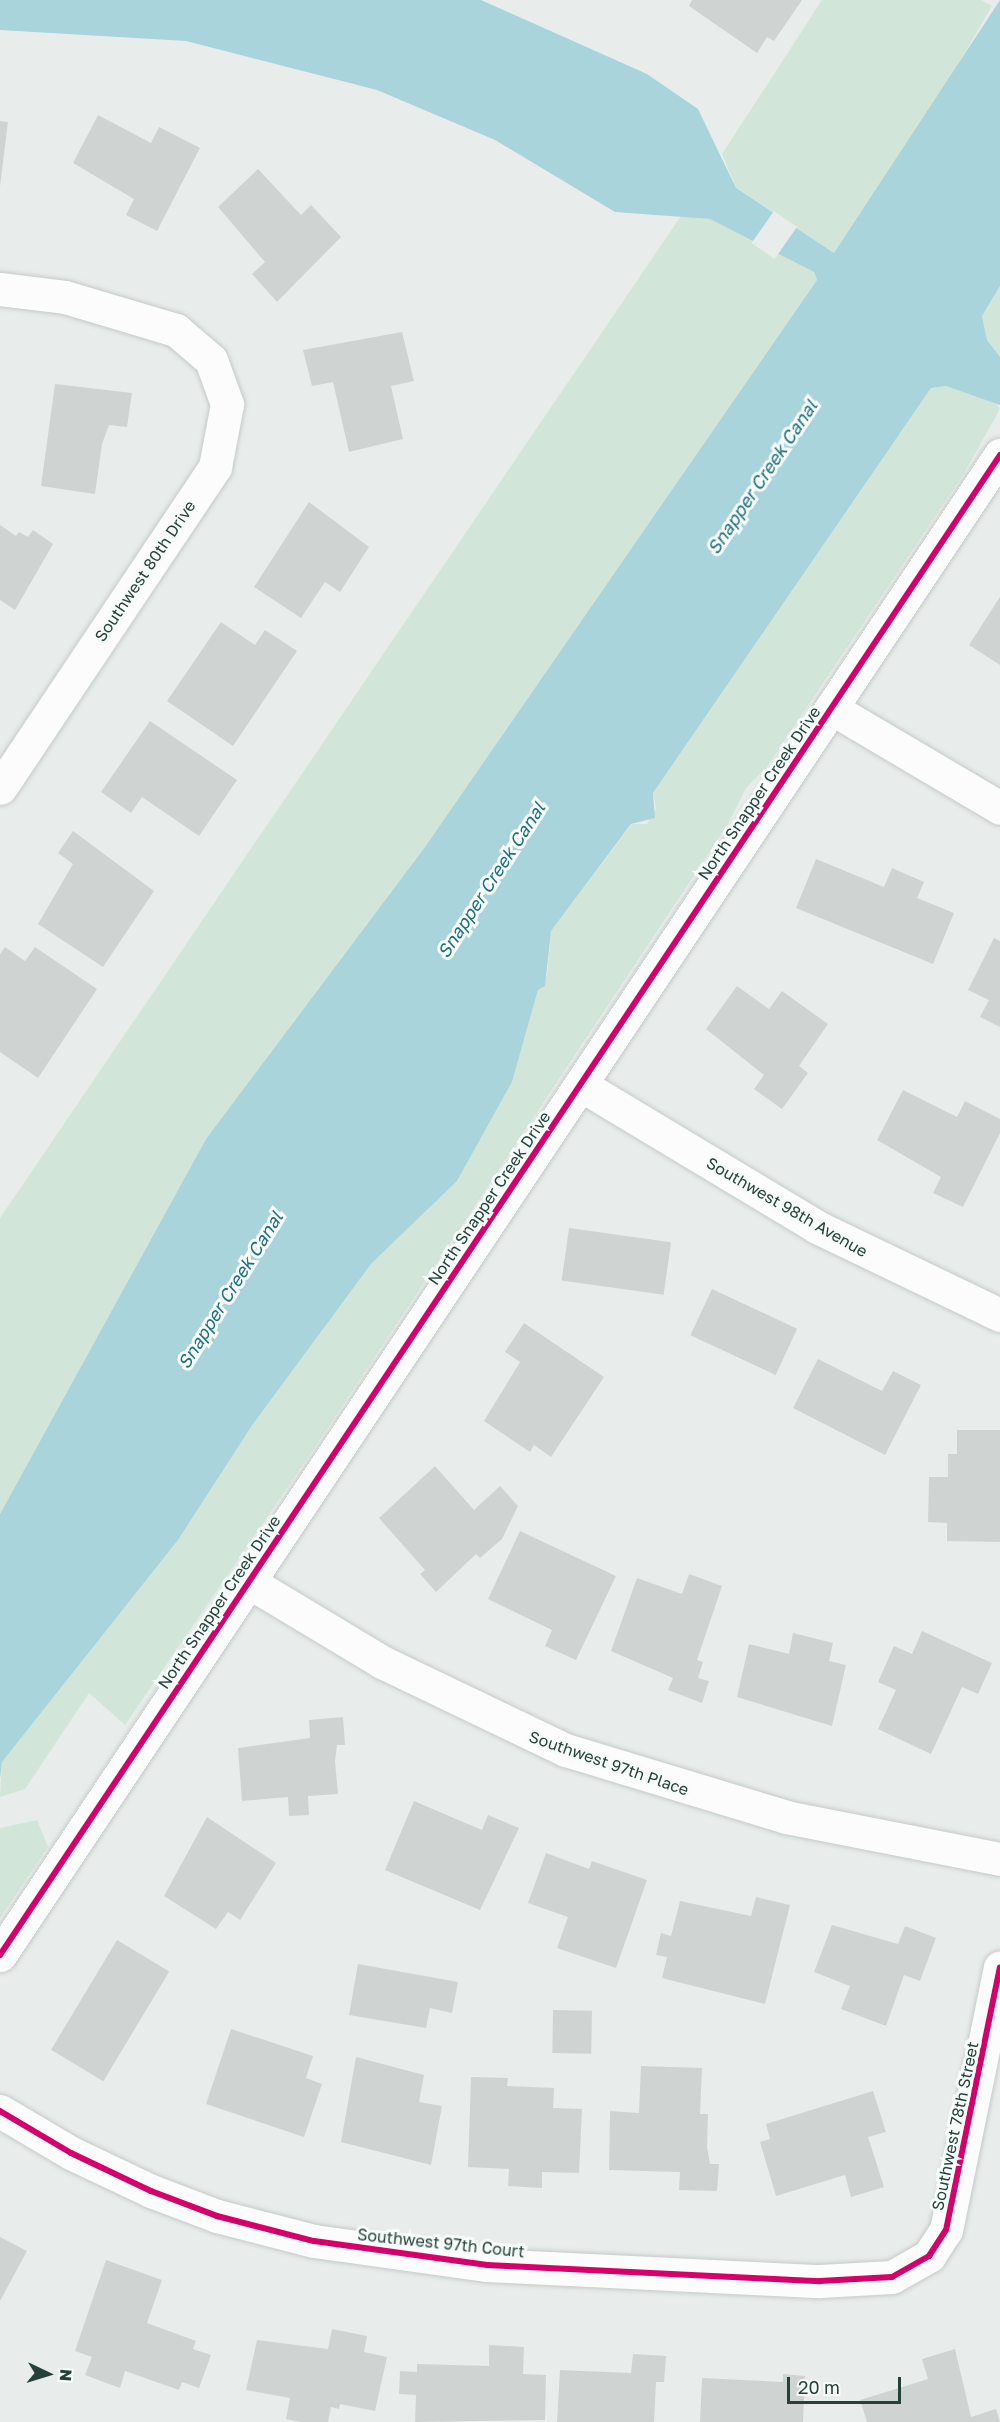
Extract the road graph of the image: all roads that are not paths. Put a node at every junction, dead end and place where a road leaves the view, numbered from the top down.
1 (0, 289) edge
2 (1000, 455) edge
3 (831, 708) junction
4 (0, 788) edge
5 (1000, 808) edge
6 (581, 1085) junction
7 (1000, 1315) edge
8 (249, 1582) junction
9 (1000, 1858) edge
10 (0, 1955) edge
11 (1000, 1968) edge
12 (0, 2111) edge
13 (905, 2272) joint

1 - 4 street, Southwest 80th Drive
2 - 3 street, North Snapper Creek Drive
3 - 5 street
3 - 6 street, North Snapper Creek Drive
6 - 7 street, Southwest 98th Avenue
6 - 8 street, North Snapper Creek Drive
8 - 9 street, Southwest 97th Place
8 - 10 street, North Snapper Creek Drive
11 - 13 street, Southwest 78th Street
12 - 13 street, Southwest 97th Court

